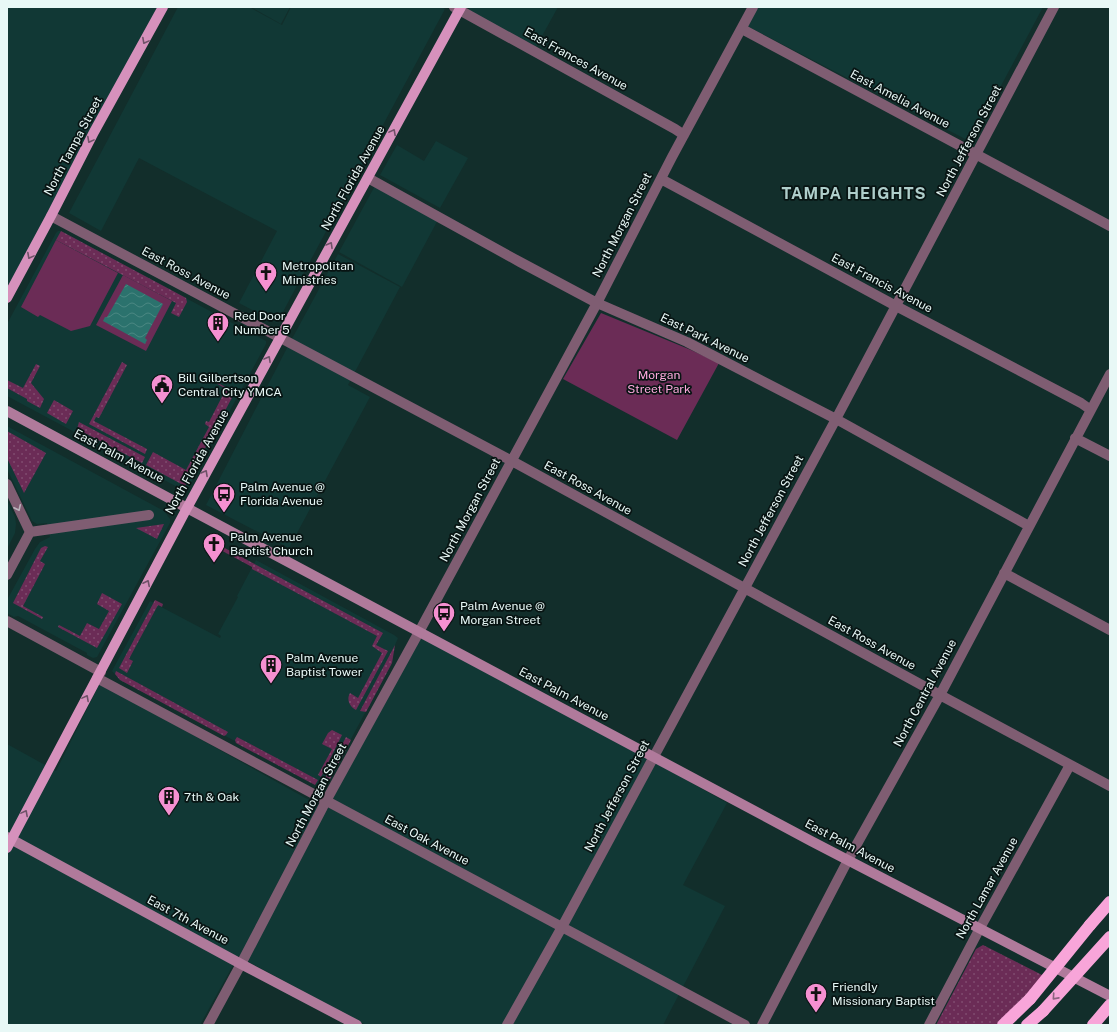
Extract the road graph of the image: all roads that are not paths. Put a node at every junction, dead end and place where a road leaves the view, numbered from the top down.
1 (163, 7) edge
2 (753, 7) edge
3 (1054, 7) edge
4 (458, 8) edge
5 (742, 29) junction
6 (684, 135) junction
7 (977, 155) junction
8 (368, 178) junction
9 (661, 178) junction
10 (51, 216) junction
11 (1110, 226) edge
12 (7, 298) edge
13 (597, 303) junction
14 (896, 306) junction
15 (280, 338) junction
16 (1110, 374) edge
17 (1091, 410) junction
18 (7, 411) edge
19 (836, 419) junction
20 (1075, 438) junction
21 (1110, 456) edge
22 (512, 461) junction
23 (7, 484) edge
24 (187, 508) junction
25 (149, 515) dead end
26 (1029, 526) junction
27 (30, 532) junction
28 (1004, 573) junction
29 (7, 575) edge
30 (744, 588) junction
31 (7, 621) edge
32 (1110, 630) edge
33 (420, 632) junction
34 (99, 675) junction
35 (940, 695) junction
36 (654, 756) junction
37 (1070, 765) junction
38 (1110, 786) edge
39 (326, 801) junction
40 (8, 841) edge
41 (848, 860) junction
42 (1110, 902) edge
43 (562, 927) junction
44 (980, 928) junction
45 (1110, 938) edge
46 (241, 964) junction
47 (1110, 996) edge
48 (1110, 1005) edge
49 (208, 1025) edge
50 (357, 1025) edge
51 (507, 1025) edge
52 (745, 1025) edge
53 (762, 1025) edge
54 (929, 1025) edge
55 (1003, 1025) edge
56 (1027, 1025) edge
57 (1093, 1025) edge

1 -> 10 main road, North Tampa Street
2 - 5 street, North Morgan Street
3 - 7 street, North Jefferson Street
4 - 6 street, East Frances Avenue
8 -> 4 main road, North Florida Avenue
5 - 6 street, North Morgan Street
5 - 7 street, East Amelia Avenue
6 - 9 street, North Morgan Street
7 - 11 street, East Amelia Avenue
7 - 14 street, North Jefferson Street
8 - 13 street, East Park Avenue
15 -> 8 main road, North Florida Avenue
9 - 13 street, North Morgan Street
9 - 14 street, East Francis Avenue
10 -> 12 main road, North Tampa Street
10 - 15 street, East Ross Avenue
13 - 19 street, East Park Avenue
13 - 22 street, North Morgan Street
14 - 17 street, East Francis Avenue
14 - 19 street, North Jefferson Street
15 - 22 street, East Ross Avenue
24 -> 15 main road, North Florida Avenue
16 - 17 street, North Central Avenue
17 - 20 street, North Central Avenue
18 - 24 street, East Palm Avenue
19 - 26 street, East Park Avenue
19 - 30 street, North Jefferson Street
20 - 21 street
20 - 26 street, North Central Avenue
22 - 30 street, East Ross Avenue
22 - 33 street, North Morgan Street
23 -> 27 street
24 - 33 street, East Palm Avenue
34 -> 24 main road, North Florida Avenue
25 - 27 street
26 - 28 street, North Central Avenue
27 - 29 street
28 - 32 street
28 - 35 street, North Central Avenue
30 - 35 street, East Ross Avenue
30 - 36 street, North Jefferson Street
31 - 34 street, East Oak Avenue
33 - 36 street, East Palm Avenue
33 - 39 street, North Morgan Street
34 - 39 street, East Oak Avenue
40 -> 34 main road, North Florida Avenue
35 - 37 street, East Ross Avenue
35 - 41 street, North Central Avenue
36 - 41 street, East Palm Avenue
36 - 43 street, North Jefferson Street
37 - 38 street, East Ross Avenue
37 - 44 street, North Lamar Avenue
39 - 43 street, East Oak Avenue
39 - 46 street, North Morgan Street
40 - 46 street, East 7th Avenue
41 - 44 street, East Palm Avenue
41 - 53 street, North Central Avenue
42 - 55 highway, bridge
43 - 51 street, North Jefferson Street
43 - 52 street, East Oak Avenue
44 - 47 street, East Palm Avenue
44 - 54 street, North Lamar Avenue
45 -> 56 highway, bridge
46 - 49 street, North Morgan Street
46 - 50 street, East 7th Avenue
48 - 57 highway

